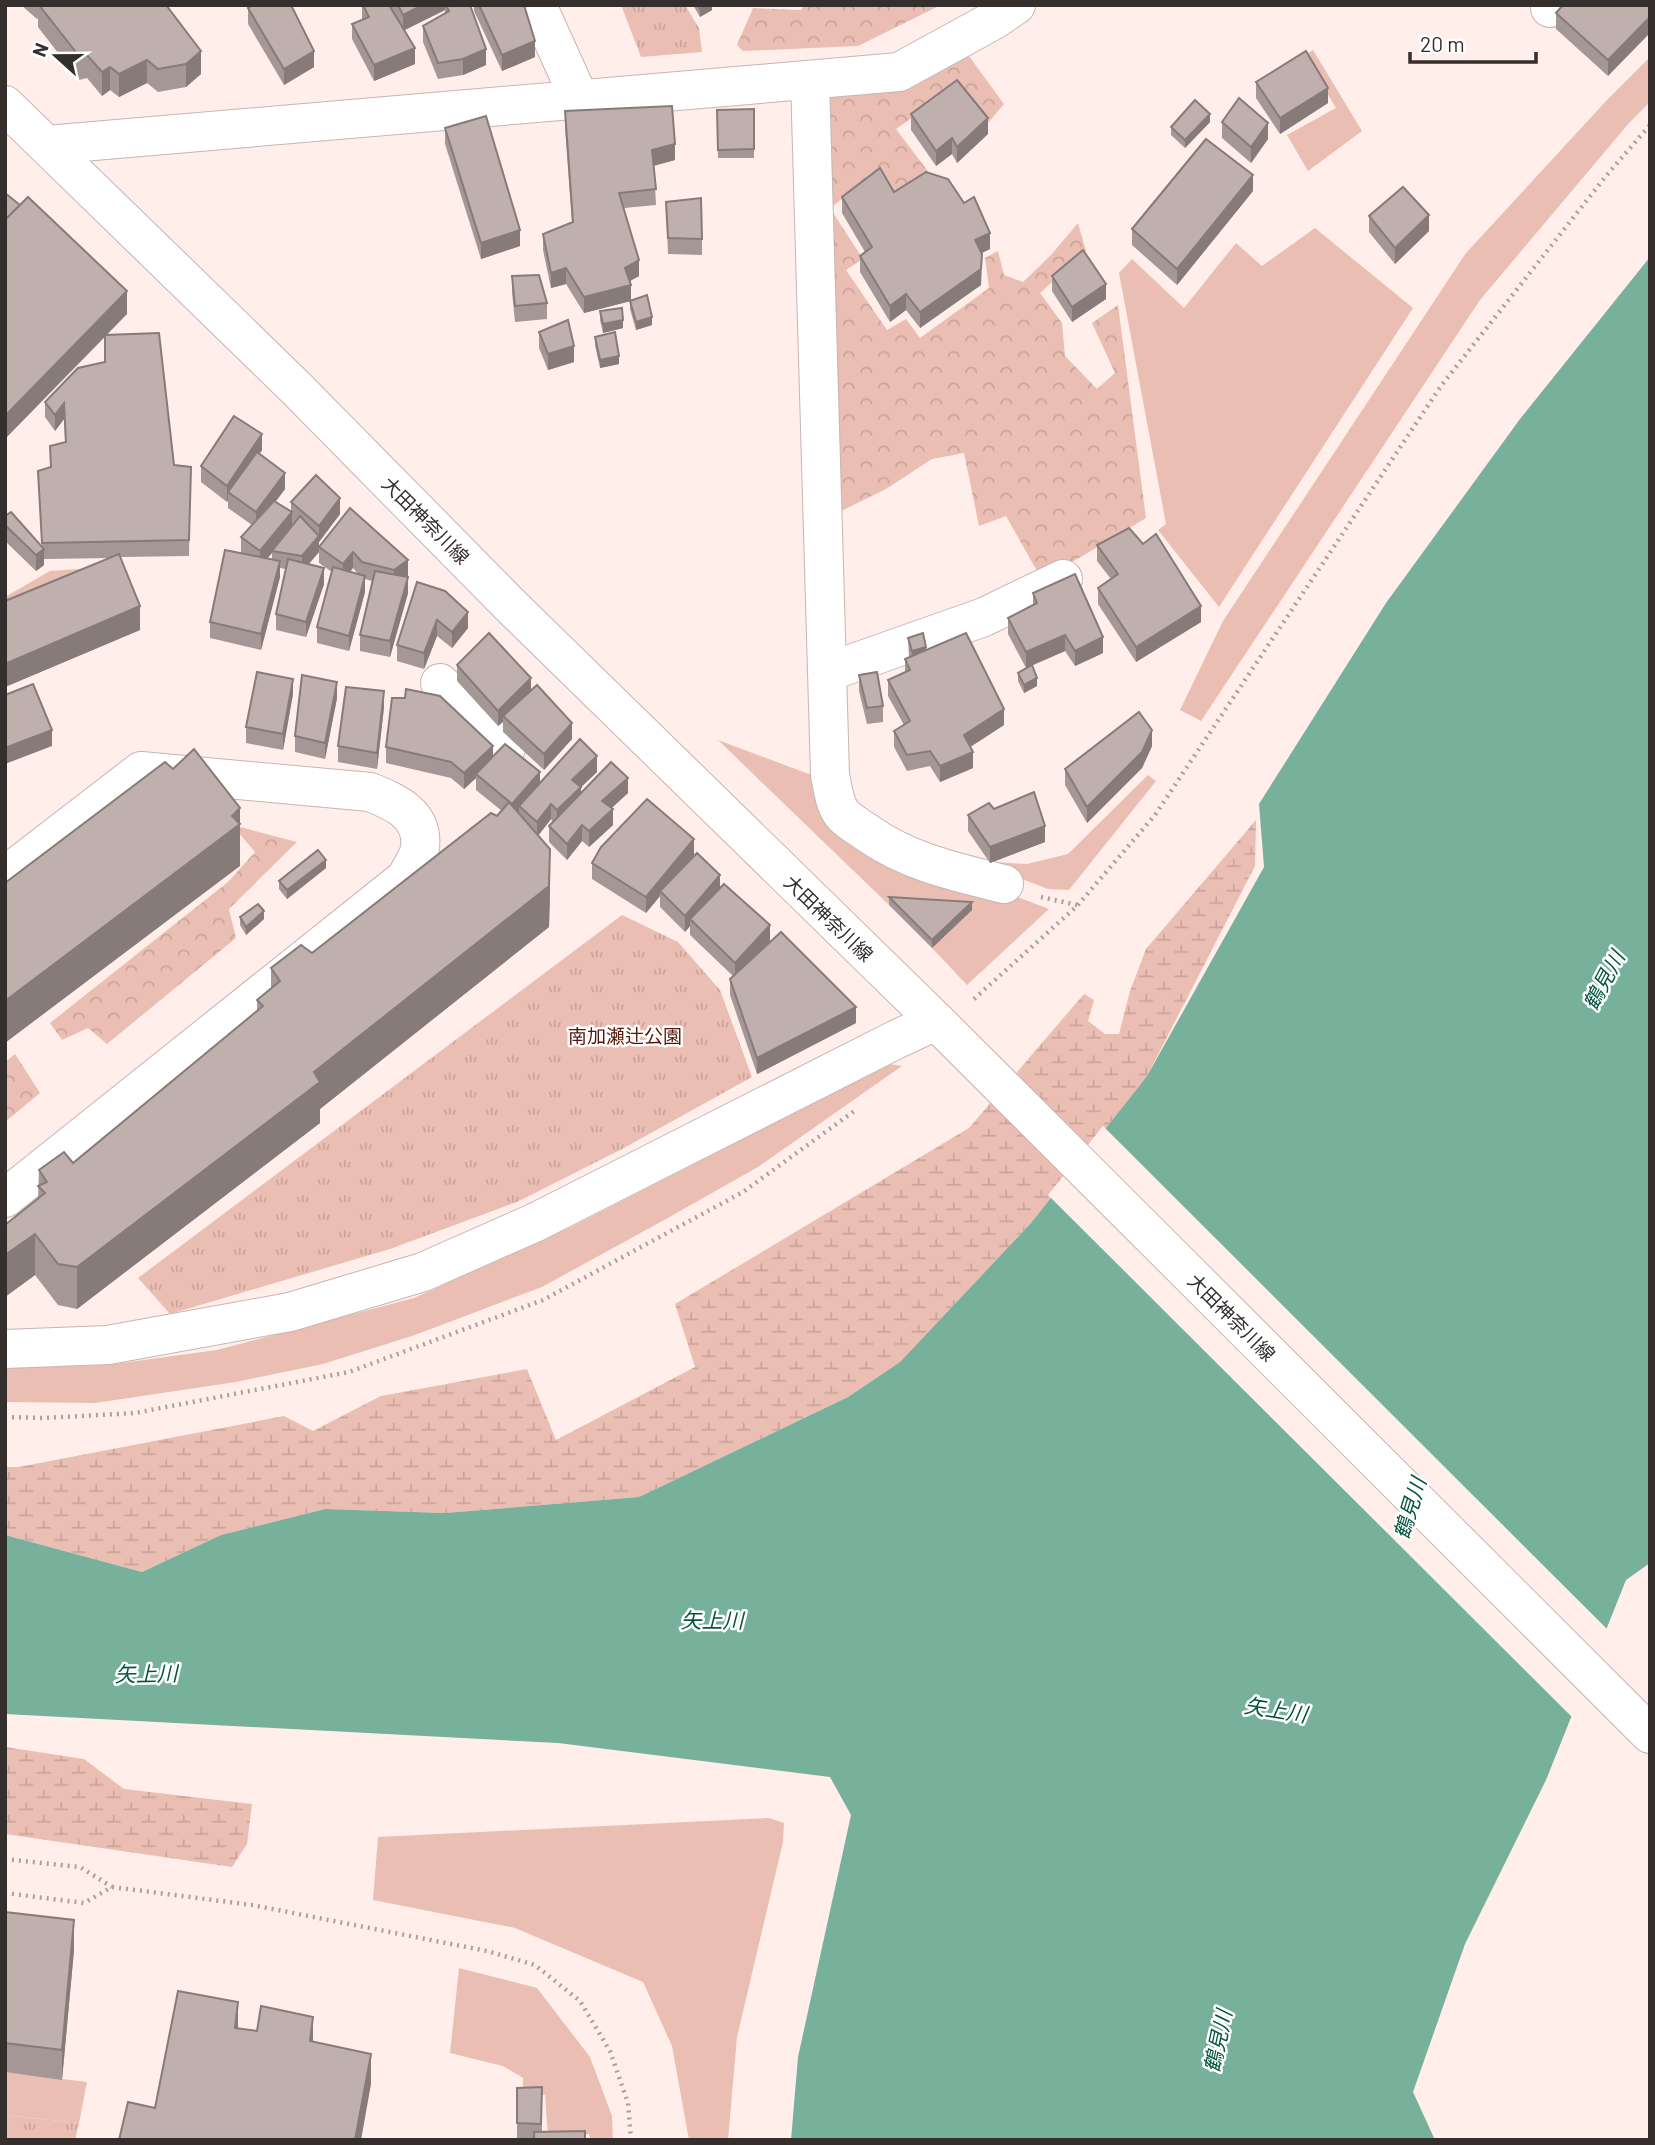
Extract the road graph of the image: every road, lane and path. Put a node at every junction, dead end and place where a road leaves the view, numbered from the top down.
1 (537, 5) edge
2 (1016, 5) edge
3 (810, 80) junction
4 (579, 98) junction
5 (5, 105) edge
6 (1650, 125) edge
7 (47, 145) junction
8 (1063, 579) edge
9 (828, 672) junction
10 (440, 683) dead end
11 (506, 748) edge
12 (5, 876) edge
13 (1004, 884) dead end
14 (970, 1003) dead end
15 (949, 1034) junction
16 (5, 1198) edge
17 (5, 1349) edge
18 (1650, 1734) edge
19 (5, 1859) edge
20 (112, 1887) junction
21 (5, 1893) edge
22 (631, 2140) edge

1 - 4 street
2 - 3 street
3 - 4 street
3 - 9 street
4 - 7 street
5 - 7 street, 大田神奈川線
6 - 14 path
7 - 15 street, 大田神奈川線
8 - 9 street
9 - 13 street
10 - 11 street
12 - 16 street
15 - 17 street
15 - 18 street, 大田神奈川線
19 - 20 path
20 - 21 path
20 - 22 path

